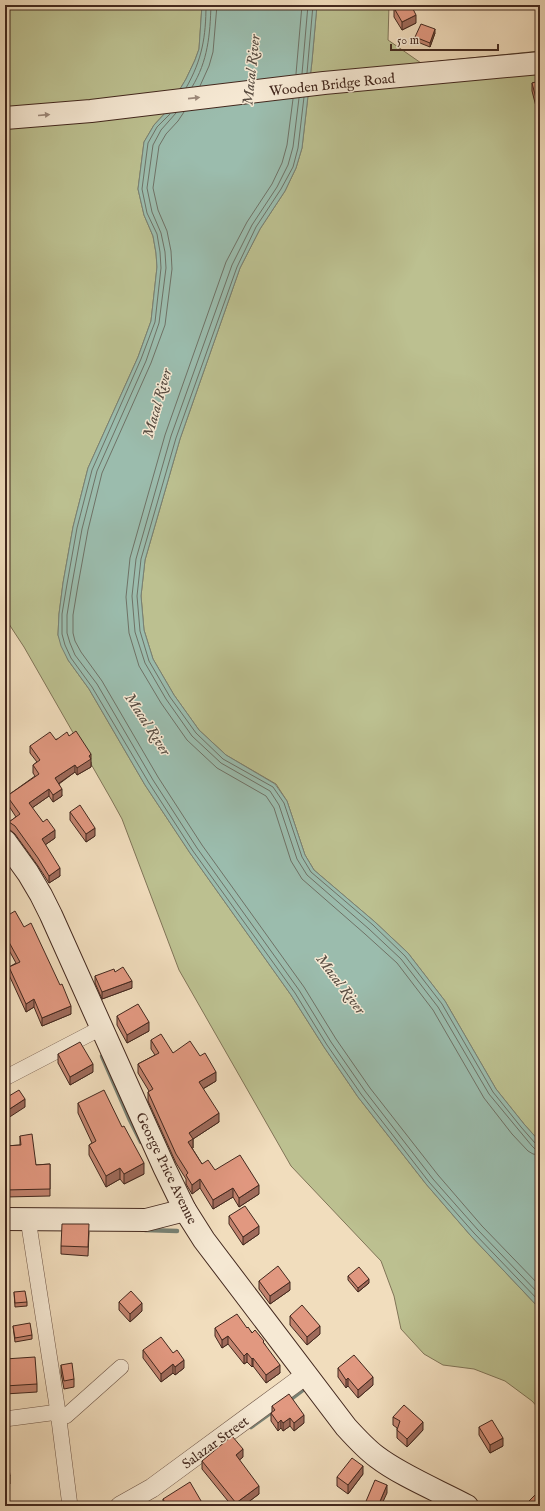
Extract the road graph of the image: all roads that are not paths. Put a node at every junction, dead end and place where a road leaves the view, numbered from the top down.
1 (540, 63) edge
2 (5, 118) edge
3 (5, 841) edge
4 (101, 1028) junction
5 (5, 1078) edge
6 (182, 1204) junction
7 (5, 1206) edge
8 (5, 1219) edge
9 (28, 1220) junction
10 (121, 1367) dead end
11 (307, 1374) junction
12 (58, 1415) junction
13 (5, 1419) edge
14 (70, 1506) edge
15 (120, 1506) edge
16 (467, 1506) edge

2 -> 1 main road, Wooden Bridge Road
3 - 4 main road, George Price Avenue
4 - 5 street
4 - 6 main road, George Price Avenue
6 - 7 main road
6 - 9 main road
6 - 11 main road, George Price Avenue
8 - 9 main road
9 - 12 street
10 - 12 street
11 - 15 street, Salazar Street
11 - 16 main road, George Price Avenue
12 - 13 street
12 - 14 street

